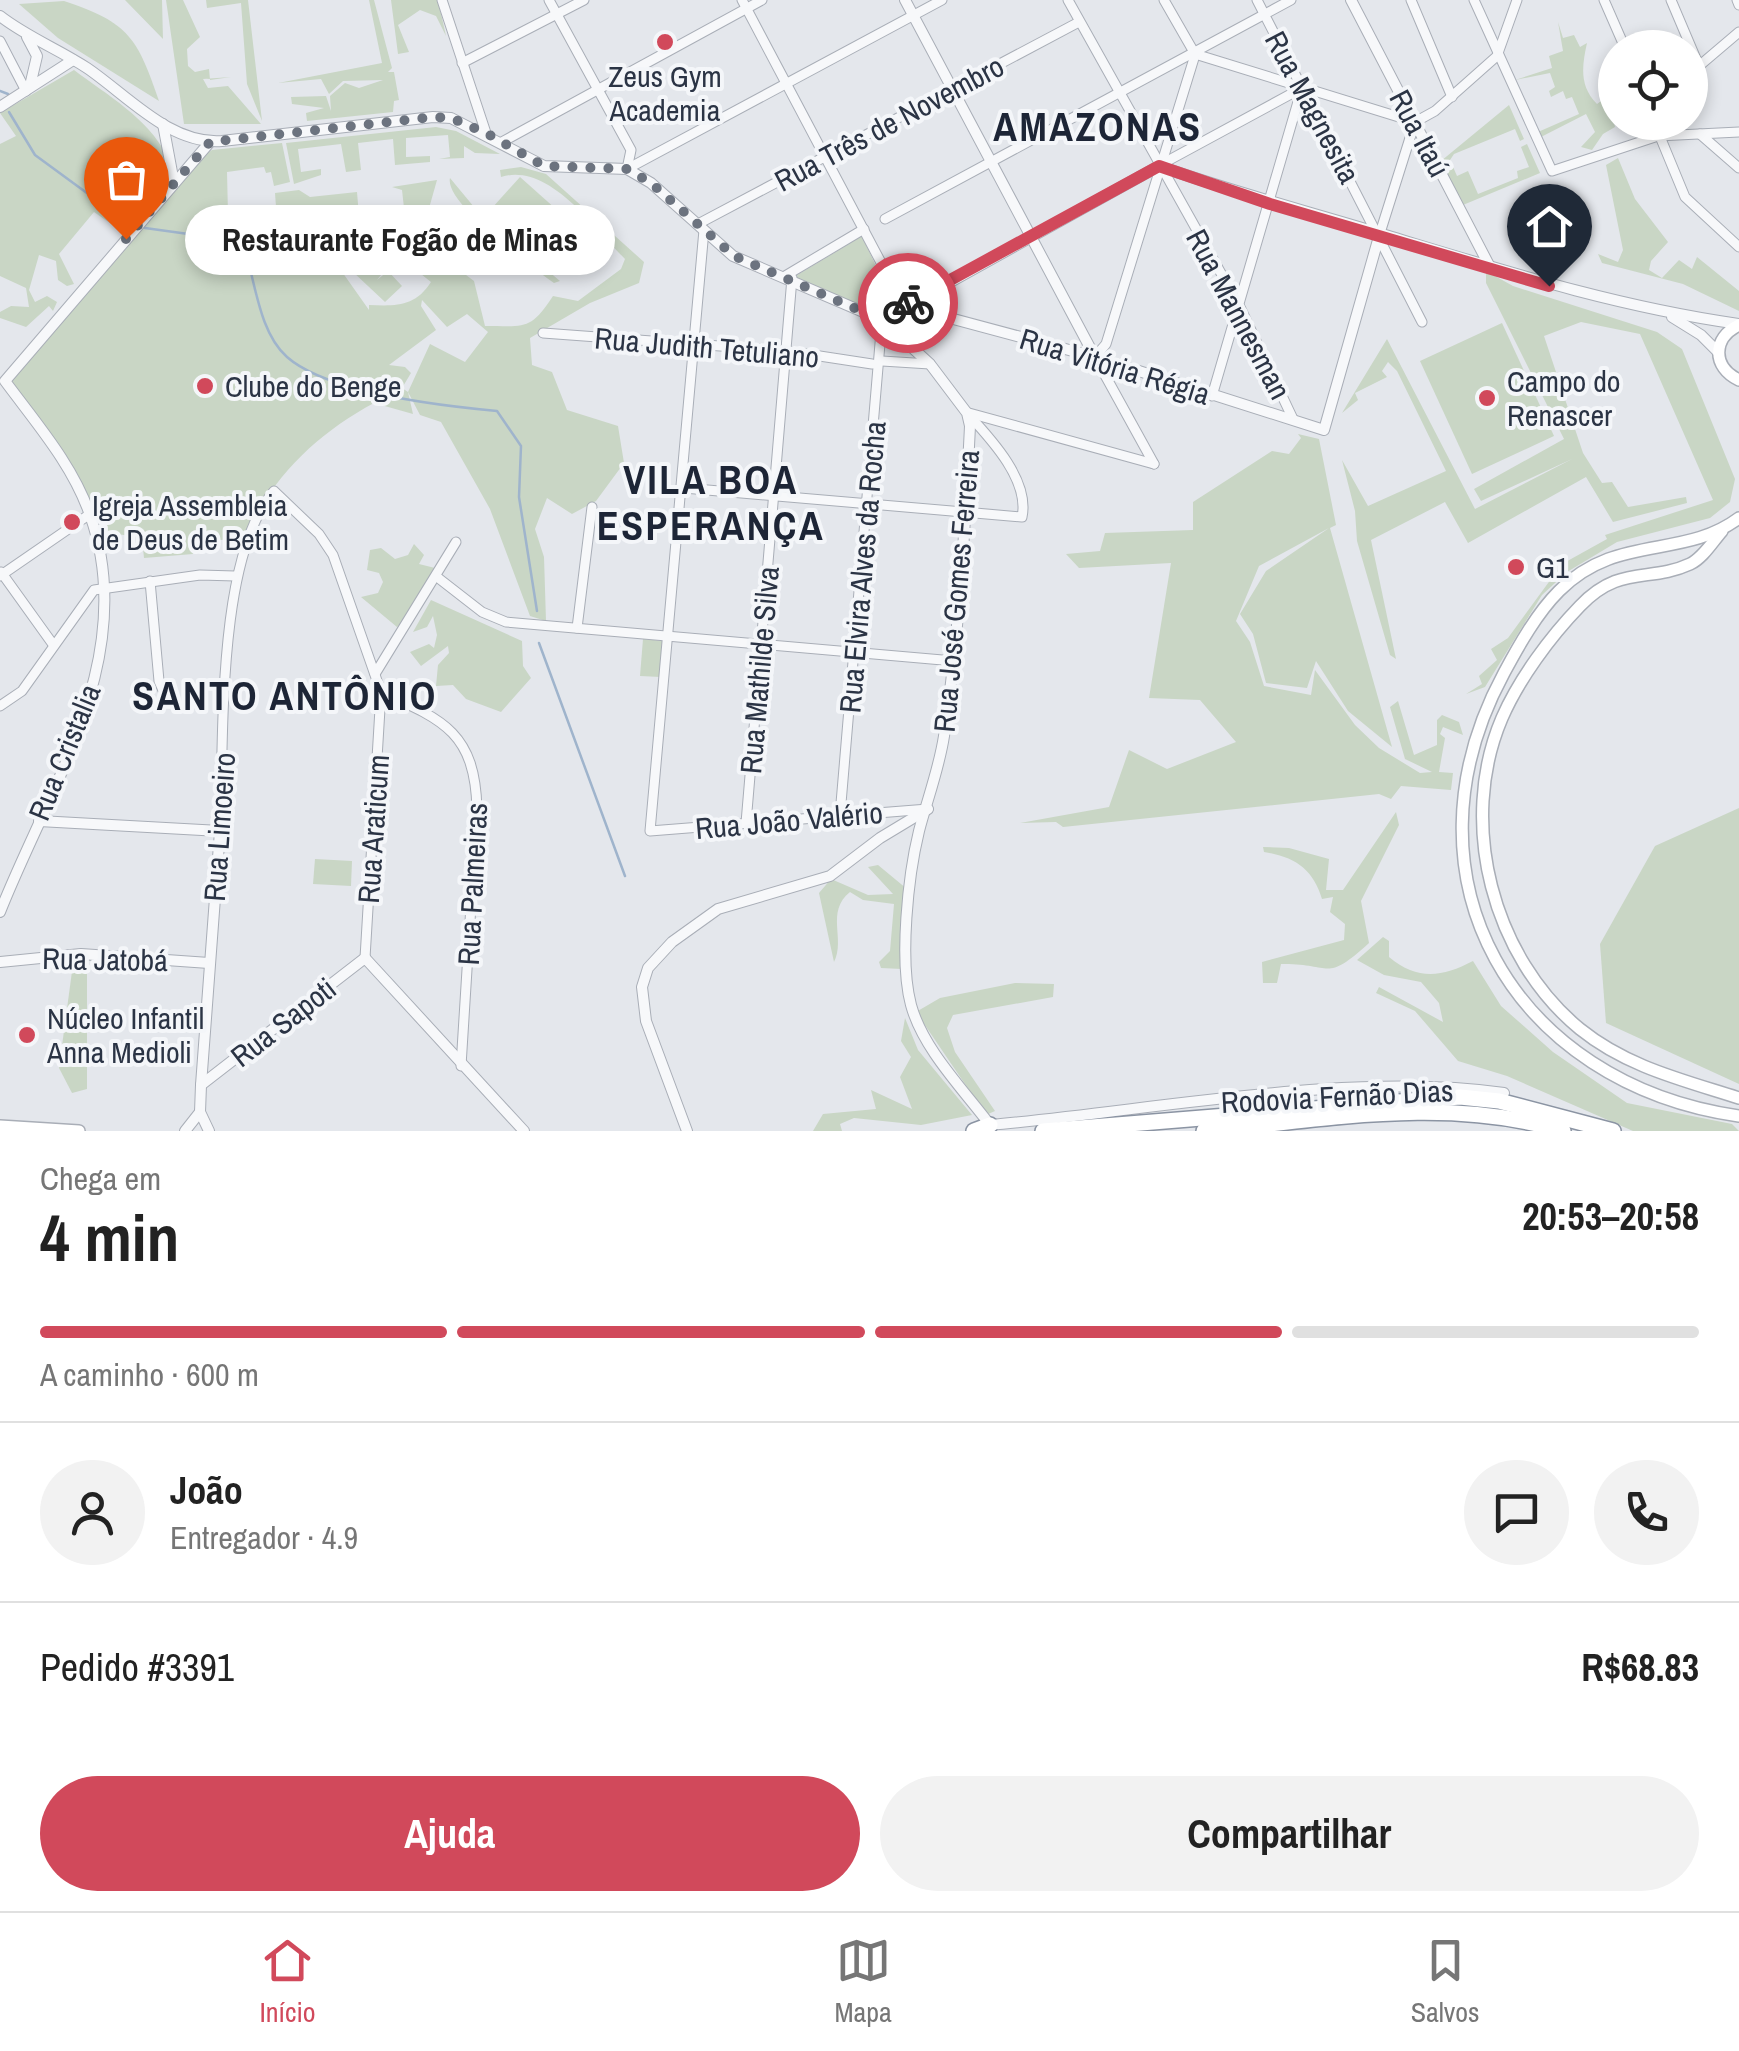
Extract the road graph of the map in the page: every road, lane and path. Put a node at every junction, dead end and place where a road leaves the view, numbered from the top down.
1 (442, 0) edge
2 (548, 0) edge
3 (584, 0) edge
4 (762, 0) edge
5 (905, 0) edge
6 (942, 0) edge
7 (1068, 0) edge
8 (1164, 0) edge
9 (1258, 0) edge
10 (1292, 0) edge
11 (1350, 0) edge
12 (1411, 0) edge
13 (1474, 0) edge
14 (1518, 0) edge
15 (1604, 0) edge
16 (1672, 0) edge
17 (744, 4) edge
18 (555, 14) junction
19 (1265, 14) junction
20 (913, 15) junction
21 (0, 16) edge
22 (1080, 22) junction
23 (1617, 30) edge
24 (1682, 30) edge
25 (1739, 32) edge
26 (25, 34) junction
27 (0, 42) edge
28 (1196, 54) junction
29 (1497, 56) junction
30 (1708, 57) edge
31 (73, 60) junction
32 (462, 63) junction
33 (785, 82) junction
34 (1302, 88) junction
35 (599, 89) junction
36 (954, 89) junction
37 (26, 91) junction
38 (1118, 95) junction
39 (1452, 97) junction
40 (0, 107) edge
41 (1414, 122) junction
42 (163, 124) junction
43 (1739, 132) edge
44 (486, 133) junction
45 (1708, 134) edge
46 (1646, 140) edge
47 (1660, 140) edge
48 (1707, 140) edge
49 (210, 142) junction
50 (500, 142) junction
51 (824, 157) junction
52 (992, 162) junction
53 (1159, 166) junction
54 (1739, 168) edge
55 (627, 169) junction
56 (174, 182) junction
57 (1270, 204) junction
58 (885, 219) dead end
59 (701, 227) junction
60 (864, 229) junction
61 (1380, 234) junction
62 (1032, 236) junction
63 (1739, 247) edge
64 (1490, 267) junction
65 (789, 277) junction
66 (904, 306) junction
67 (1241, 309) junction
68 (1667, 314) junction
69 (882, 320) junction
70 (1422, 322) dead end
71 (1739, 324) edge
72 (543, 333) dead end
73 (694, 343) junction
74 (787, 352) junction
75 (1718, 352) junction
76 (1095, 357) junction
77 (877, 363) junction
78 (930, 364) junction
79 (2, 379) edge
80 (1735, 379) edge
81 (1739, 391) edge
82 (1212, 396) junction
83 (967, 413) junction
84 (1294, 419) junction
85 (684, 488) junction
86 (274, 491) joint
87 (774, 498) junction
88 (867, 505) junction
89 (592, 507) dead end
90 (962, 513) junction
91 (90, 514) junction
92 (1739, 518) edge
93 (1725, 527) junction
94 (456, 542) dead end
95 (1666, 545) junction
96 (1690, 564) junction
97 (1, 574) edge
98 (235, 576) junction
99 (437, 577) junction
100 (150, 581) junction
101 (102, 586) junction
102 (577, 628) junction
103 (669, 636) junction
104 (52, 642) junction
105 (762, 644) junction
106 (855, 651) junction
107 (954, 662) junction
108 (374, 674) junction
109 (380, 692) junction
110 (165, 695) dead end
111 (0, 706) edge
112 (928, 809) junction
113 (840, 815) junction
114 (39, 821) junction
115 (746, 824) junction
116 (220, 831) junction
117 (0, 912) edge
118 (364, 958) junction
119 (0, 962) edge
120 (210, 962) junction
121 (461, 1066) junction
122 (200, 1085) junction
123 (1504, 1093) joint
124 (1739, 1098) edge
125 (200, 1112) junction
126 (1739, 1116) edge
127 (990, 1125) junction
128 (0, 1126) edge
129 (1570, 1126) edge
130 (1231, 1130) edge
131 (79, 1131) edge
132 (186, 1131) edge
133 (209, 1131) edge
134 (524, 1131) edge
135 (686, 1131) edge
136 (974, 1131) edge
137 (1044, 1131) edge
138 (1204, 1131) edge
139 (1614, 1131) edge

1 - 32 street
2 - 18 street
3 - 18 street
4 - 17 street
5 - 20 street
6 - 20 street
7 - 22 street, Rua Mannesman
8 - 28 street
9 - 19 street, Rua Magnesita
10 - 19 street
11 - 41 street, Rua Itaú
12 - 39 street
13 - 29 street
14 - 29 street
15 - 23 street
16 - 24 street
17 - 33 street
17 - 35 street
18 - 32 street
18 - 35 street
19 - 28 street
19 - 34 street, Rua Magnesita
20 - 33 street
20 - 36 street
21 - 26 street
22 - 36 street, Rua Três de Novembro
22 - 38 street, Rua Mannesman
25 - 30 street
26 - 31 street
26 - 37 street
27 - 37 street
28 - 34 street
28 - 38 street
28 - 53 street
29 - 39 street
29 - 46 street
31 - 37 street
31 - 42 street
32 - 44 street
33 - 51 street
33 - 55 street
34 - 41 street
34 - 53 street
34 - 57 street
34 - 61 street, Rua Magnesita
35 - 50 street
35 - 55 street
36 - 51 street, Rua Três de Novembro
36 - 52 street
37 - 40 street
38 - 52 street
38 - 53 street, Rua Mannesman
39 - 41 street
41 - 61 street
41 - 64 street, Rua Itaú
42 - 49 street
42 - 56 street
43 - 45 street
44 - 49 street
44 - 50 street
47 - 63 street
48 - 54 street
49 - 56 street
50 - 55 street
51 - 59 street, Rua Três de Novembro
51 - 60 street
52 - 58 street
52 - 62 street
53 - 57 street
53 - 62 street
53 - 67 street, Rua Mannesman
53 - 76 street
55 - 59 street, Rua José Gomes Ferreira
56 - 79 street
57 - 61 street
57 - 67 street
59 - 65 street, Rua José Gomes Ferreira
59 - 73 street
60 - 65 street
60 - 66 street
61 - 64 street
61 - 70 street, Rua Magnesita
61 - 84 street, Rua Vitória Régia
62 - 66 street
62 - 76 street
64 - 68 street
65 - 69 street, Rua José Gomes Ferreira
65 - 74 street, Rua Mathilde Silva
66 - 69 street
66 - 76 street, Rua Vitória Régia
67 - 82 street
67 - 84 street, Rua Mannesman
68 - 71 street
68 - 75 street
69 - 77 street, Rua Elvira Alves da Rocha
69 - 78 street, Rua José Gomes Ferreira
71 - 75 main road
72 - 73 street, Rua Judith Tetuliano
73 - 74 street, Rua Judith Tetuliano
73 - 85 street
74 - 77 street, Rua Judith Tetuliano
74 - 87 street, Rua Mathilde Silva
75 - 80 main road
76 - 82 street, Rua Vitória Régia
76 - 83 street
77 - 78 street, Rua Judith Tetuliano
77 - 88 street, Rua Elvira Alves da Rocha
78 - 83 street, Rua José Gomes Ferreira
79 - 91 street, Rua Cristalia
80 - 81 main road
82 - 84 street, Rua Vitória Régia
83 - 90 street, Rua José Gomes Ferreira
83 - 90 street
85 - 87 street
85 - 103 street
86 - 98 street, Rua Limoeiro
86 - 108 street, Rua Araticum
87 - 88 street
87 - 105 street, Rua Mathilde Silva
88 - 90 street
88 - 106 street, Rua Elvira Alves da Rocha
89 - 102 street
90 - 107 street, Rua José Gomes Ferreira
91 - 97 street
91 - 101 street, Rua Cristalia
92 - 93 main road
93 - 95 main road
93 - 96 main road
94 - 99 street
95 - 96 main road
95 - 126 main road
96 - 124 main road
97 - 104 street
98 - 100 street
98 - 116 street, Rua Limoeiro
99 - 102 street
99 - 108 street
100 - 101 street
100 - 110 street
101 - 104 street
101 - 114 street, Rua Cristalia
102 - 103 street
103 - 105 street
103 - 115 street, Rua João Valério
104 - 111 street
105 - 106 street
105 - 115 street, Rua Mathilde Silva
106 - 107 street
106 - 113 street, Rua Elvira Alves da Rocha
107 - 112 street, Rua José Gomes Ferreira
108 - 109 street, Rua Araticum
109 - 118 street, Rua Araticum
109 - 121 street, Rua Palmeiras
112 - 113 street, Rua João Valério
112 - 127 street, Rua José Gomes Ferreira
112 - 135 street
113 - 115 street, Rua João Valério
114 - 116 street
114 - 117 street, Rua Cristalia
116 - 120 street, Rua Limoeiro
118 - 121 street
118 - 122 street, Rua Sapoti
119 - 120 street, Rua Jatobá
120 - 122 street, Rua Limoeiro
121 - 134 street
122 - 125 street, Rua Limoeiro
123 - 127 street, Rodovia Fernão Dias
123 - 129 highway
125 - 132 street
125 - 133 street, Rua Limoeiro
127 - 136 highway
128 - 131 main road
129 - 130 highway, Rodovia Fernão Dias
129 - 137 highway, Rodovia Fernão Dias
129 - 139 highway, Rodovia Fernão Dias
130 - 138 highway, Rodovia Fernão Dias

